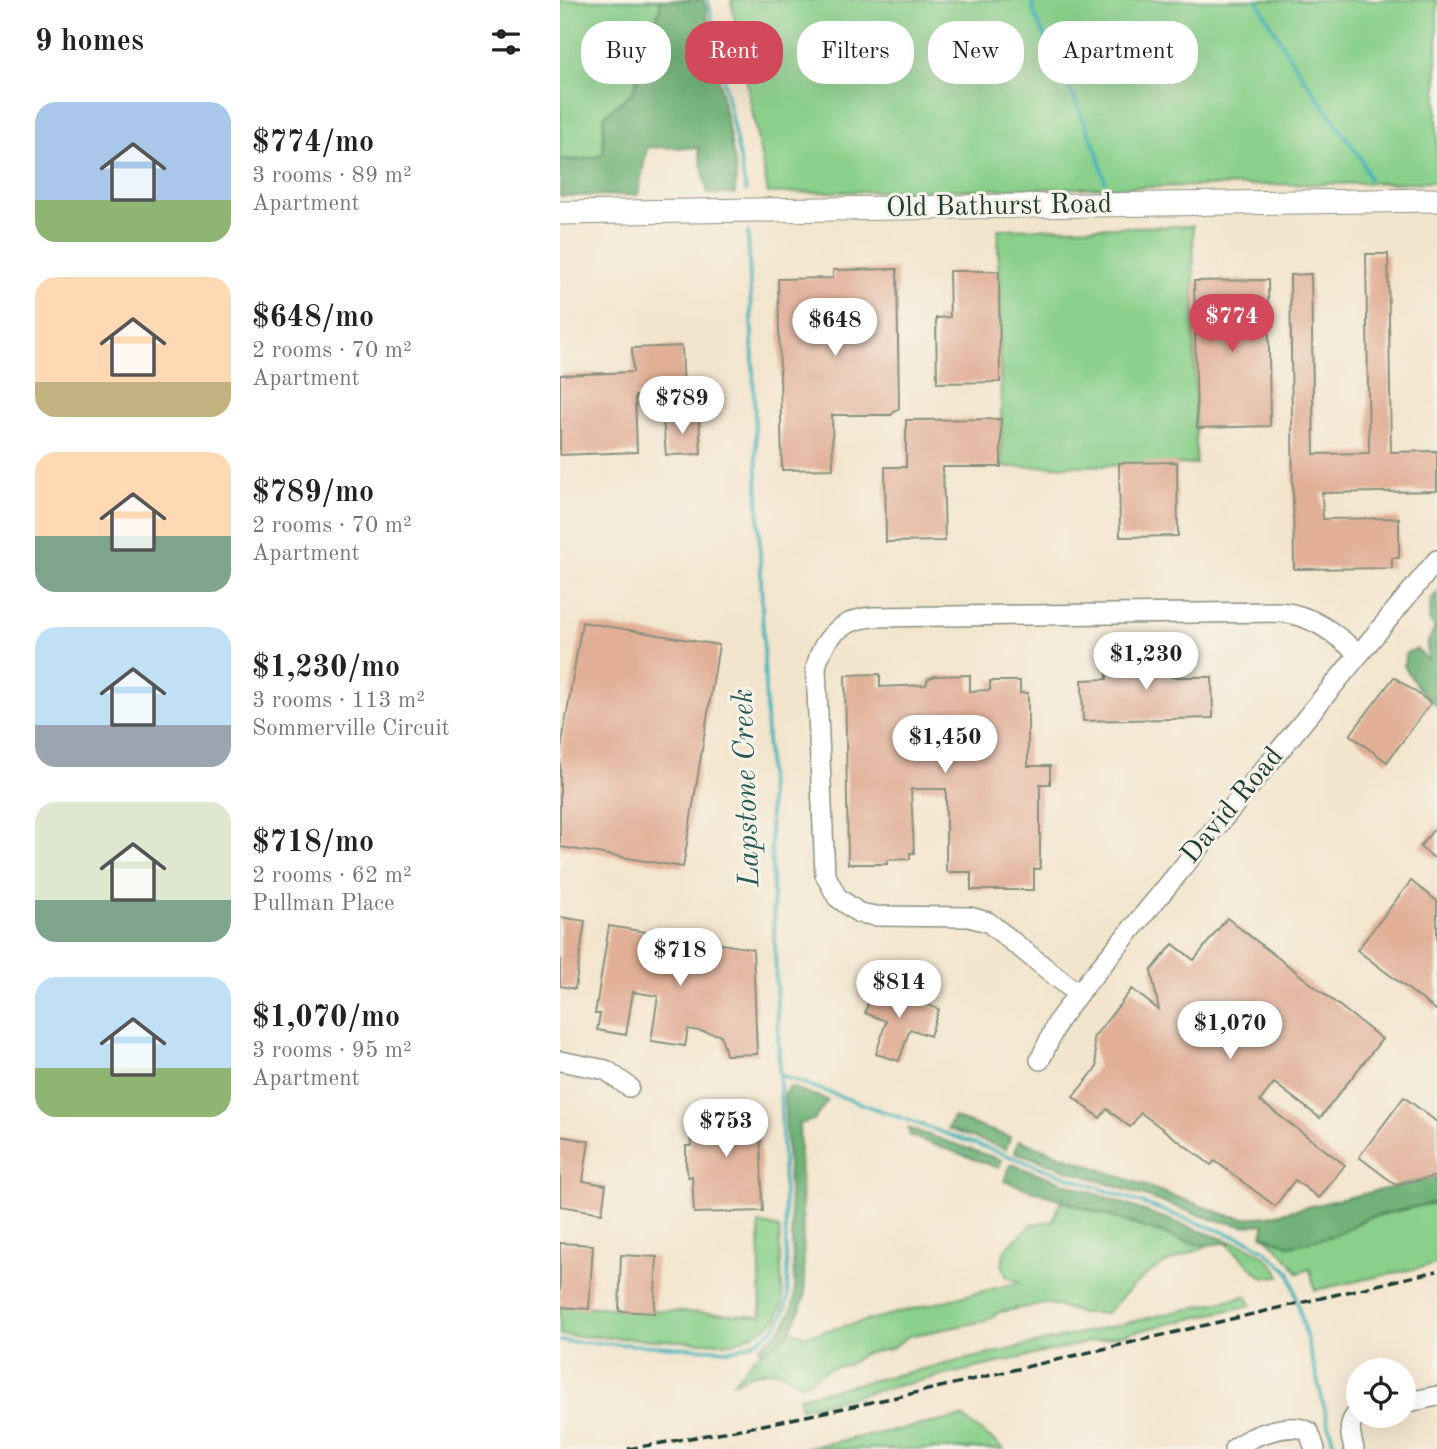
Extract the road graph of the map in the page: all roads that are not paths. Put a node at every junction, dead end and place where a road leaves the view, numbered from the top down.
1 (1437, 200) edge
2 (560, 213) edge
3 (1437, 560) edge
4 (1359, 654) junction
5 (1078, 994) junction
6 (1040, 1060) dead end
7 (560, 1061) edge
8 (629, 1087) dead end
9 (1437, 1396) edge
10 (1416, 1400) edge
11 (1350, 1428) edge
12 (1234, 1449) edge
13 (1315, 1449) edge
14 (1354, 1449) edge

1 - 2 main road, Old Bathurst Road
3 - 4 street, David Road
4 - 5 street, David Road
4 - 5 street
5 - 6 street, David Road
7 - 8 street
9 - 10 street
11 - 14 street
12 - 13 street

